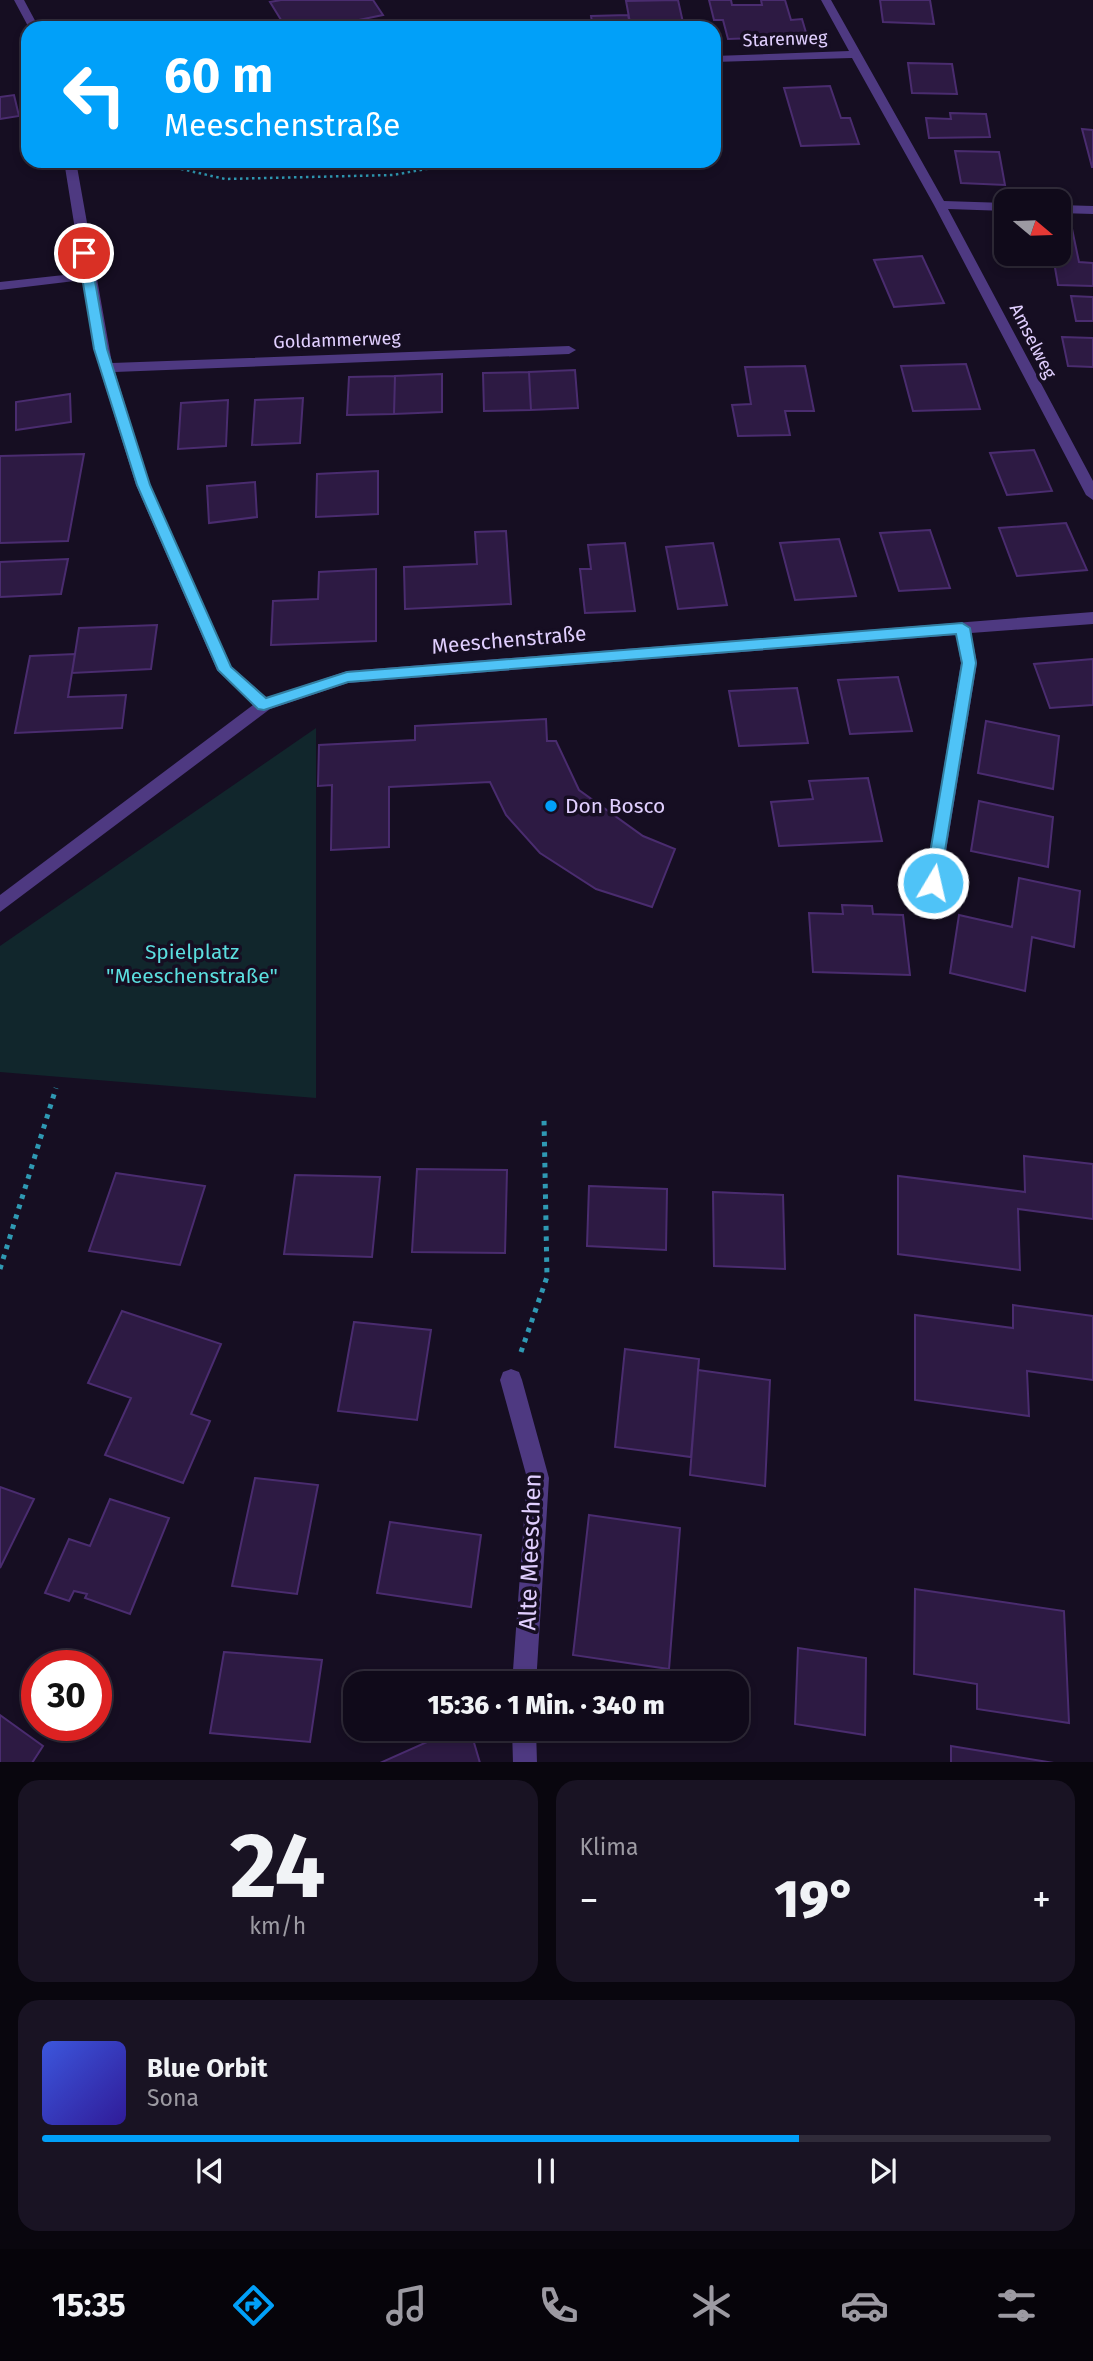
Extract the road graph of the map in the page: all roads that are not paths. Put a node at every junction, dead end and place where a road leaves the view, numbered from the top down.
1 (19, 0) edge
2 (826, 0) edge
3 (30, 21) edge
4 (858, 54) junction
5 (721, 59) edge
6 (70, 168) edge
7 (940, 205) junction
8 (994, 207) edge
9 (1071, 209) edge
10 (1093, 210) edge
11 (88, 276) junction
12 (0, 286) edge
13 (569, 349) dead end
14 (106, 368) junction
15 (1093, 495) edge
16 (1093, 618) edge
17 (962, 628) junction
18 (264, 705) junction
19 (933, 883) dead end
20 (0, 905) edge
21 (511, 1380) road end
22 (525, 1671) edge
23 (524, 1741) edge
24 (525, 1762) edge

1 - 3 street
2 - 4 street, Amselweg
4 - 5 street, Starenweg
4 - 7 street, Amselweg
6 - 11 street
7 - 8 street
7 - 15 street, Amselweg
9 - 10 street
11 - 12 street
11 - 14 street
13 - 14 street, Goldammerweg
14 - 18 street
16 - 17 street, Meeschenstraße
17 - 18 street, Meeschenstraße
17 - 19 street
18 - 20 street, Meeschenstraße
21 - 22 street, Alte Meeschen
23 - 24 street

